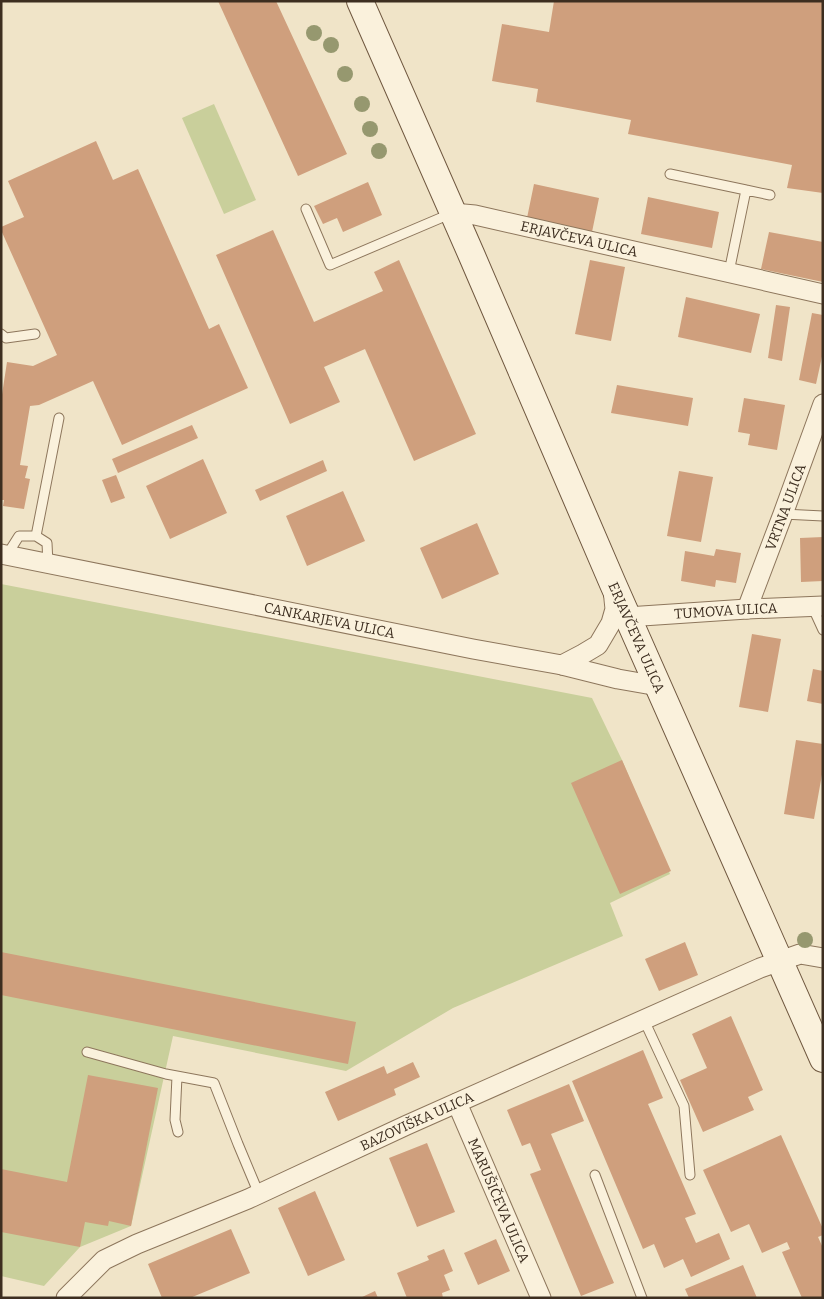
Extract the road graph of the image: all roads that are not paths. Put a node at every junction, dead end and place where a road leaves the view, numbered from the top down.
1 (360, 1) edge
2 (670, 174) dead end
3 (746, 190) junction
4 (770, 195) dead end
5 (306, 209) dead end
6 (453, 213) junction
7 (729, 272) junction
8 (823, 294) edge
9 (1, 334) edge
10 (35, 334) dead end
11 (823, 404) edge
12 (59, 418) dead end
13 (783, 514) junction
14 (823, 516) edge
15 (36, 536) junction
16 (4, 555) edge
17 (48, 564) junction
18 (613, 584) junction
19 (818, 606) edge
20 (747, 609) junction
21 (628, 617) junction
22 (823, 630) edge
23 (562, 665) junction
24 (658, 686) junction
25 (823, 958) edge
26 (780, 961) junction
27 (644, 1020) junction
28 (87, 1052) dead end
29 (823, 1060) edge
30 (177, 1076) junction
31 (457, 1103) junction
32 (178, 1132) dead end
33 (690, 1174) dead end
34 (595, 1175) dead end
35 (259, 1194) junction
36 (66, 1298) edge
37 (541, 1298) edge
38 (642, 1298) edge

1 - 6 main road, ERJAVČEVA ULICA
2 - 3 lane
3 - 4 lane
3 - 7 lane
5 - 6 lane
6 - 7 street, ERJAVČEVA ULICA
6 - 18 main road, ERJAVČEVA ULICA
7 - 8 street, ERJAVČEVA ULICA
9 - 10 lane
11 - 13 street, VRTNA ULICA
12 - 15 lane
13 - 14 lane
13 - 20 street, VRTNA ULICA
15 - 16 lane
15 - 17 lane
16 - 17 street, CANKARJEVA ULICA
17 - 23 street, CANKARJEVA ULICA
18 - 21 main road, ERJAVČEVA ULICA
18 - 23 street
19 - 20 street, TUMOVA ULICA
19 - 22 lane
20 - 21 street, TUMOVA ULICA
21 - 24 main road, ERJAVČEVA ULICA
23 - 24 street, CANKARJEVA ULICA
24 - 26 main road, ERJAVČEVA ULICA
25 - 26 street, BAZOVIŠKA ULICA
26 - 27 street, BAZOVIŠKA ULICA
26 - 29 main road, ERJAVČEVA ULICA
27 - 31 street, BAZOVIŠKA ULICA
27 - 33 lane
28 - 30 lane
30 - 32 lane
30 - 35 lane
31 - 35 street, BAZOVIŠKA ULICA
31 - 37 street, MARUŠIČEVA ULICA
34 - 38 lane
35 - 36 street, BAZOVIŠKA ULICA

